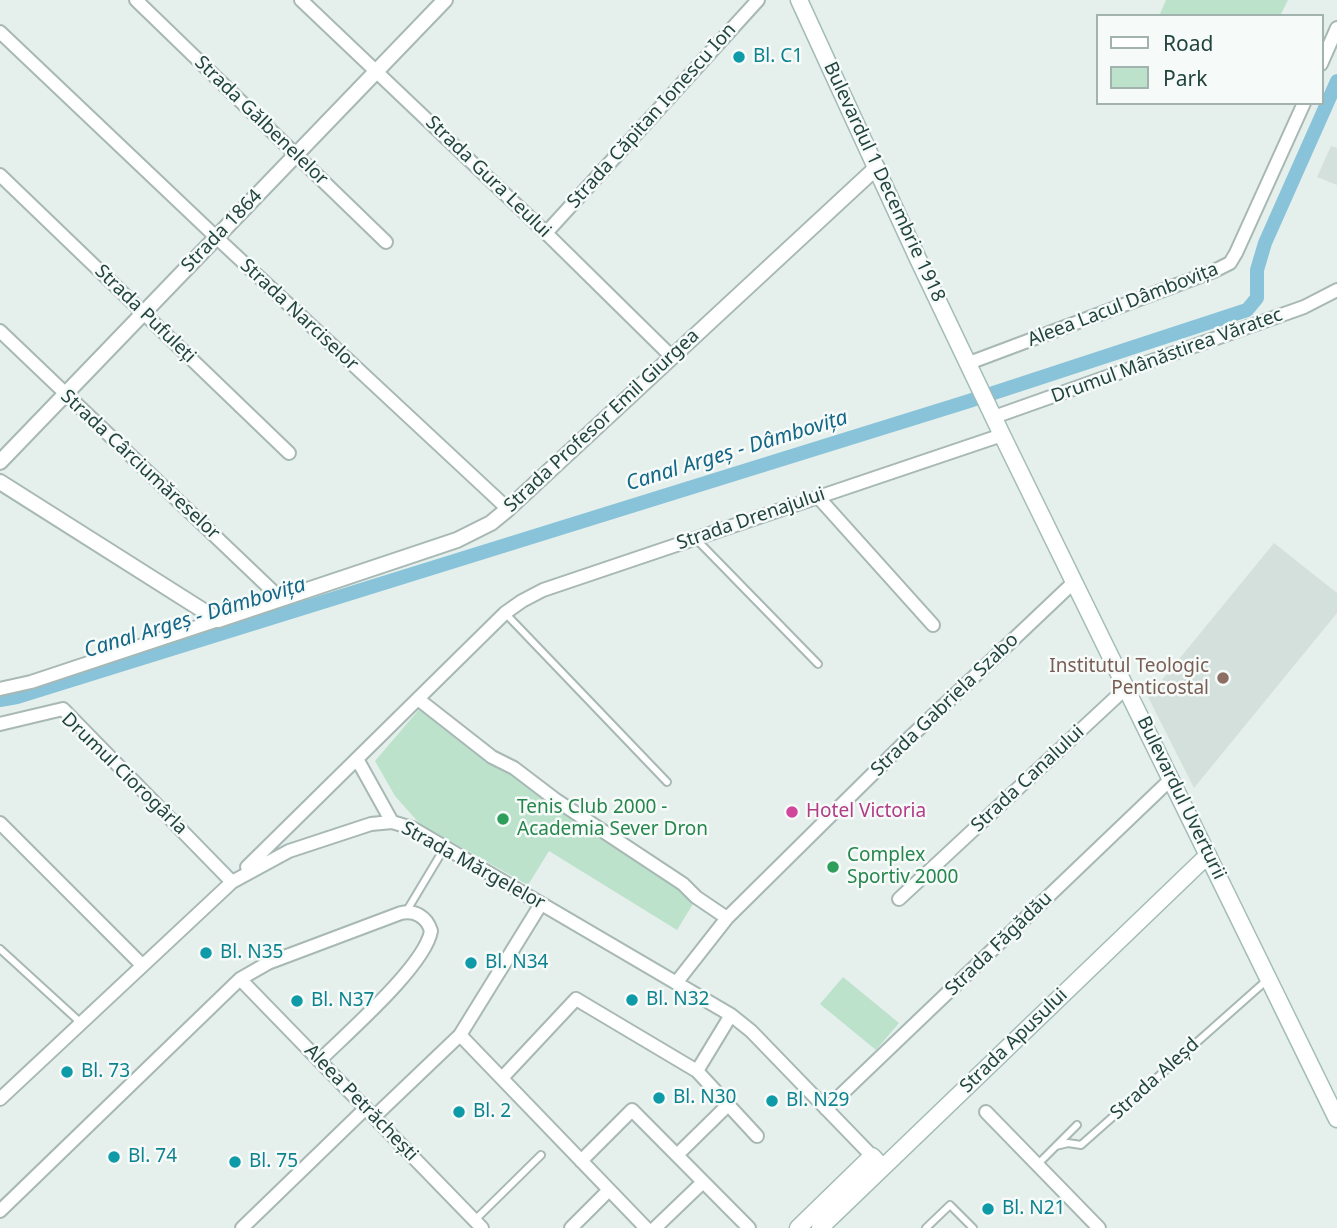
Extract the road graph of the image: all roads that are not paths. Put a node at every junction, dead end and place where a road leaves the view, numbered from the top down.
1 (136, 0) edge
2 (301, 0) edge
3 (444, 0) edge
4 (758, 0) edge
5 (799, 0) edge
6 (1337, 28) edge
7 (0, 32) edge
8 (1323, 60) edge
9 (376, 71) junction
10 (1303, 105) edge
11 (296, 154) junction
12 (877, 167) junction
13 (0, 175) edge
14 (546, 233) junction
15 (216, 237) junction
16 (386, 242) dead end
17 (1337, 290) edge
18 (142, 312) junction
19 (0, 331) edge
20 (672, 357) junction
21 (969, 363) junction
22 (65, 395) junction
23 (994, 417) junction
24 (1002, 435) junction
25 (289, 453) dead end
26 (0, 462) edge
27 (0, 482) edge
28 (818, 497) junction
29 (508, 509) junction
30 (695, 538) junction
31 (1073, 582) junction
32 (281, 599) junction
33 (505, 613) junction
34 (218, 620) junction
35 (933, 625) dead end
36 (818, 664) dead end
37 (1127, 687) junction
38 (0, 689) edge
39 (418, 699) junction
40 (0, 724) edge
41 (357, 759) junction
42 (1171, 779) junction
43 (667, 782) dead end
44 (392, 822) junction
45 (0, 823) edge
46 (445, 847) junction
47 (1208, 855) junction
48 (232, 882) junction
49 (899, 899) dead end
50 (541, 904) junction
51 (406, 912) junction
52 (727, 918) junction
53 (0, 949) edge
54 (142, 965) junction
55 (240, 979) junction
56 (1268, 979) junction
57 (676, 983) junction
58 (731, 1015) junction
59 (81, 1023) junction
60 (460, 1035) junction
61 (320, 1060) junction
62 (697, 1071) junction
63 (502, 1079) junction
64 (3, 1090) edge
65 (728, 1105) junction
66 (826, 1109) junction
67 (370, 1112) junction
68 (986, 1112) dead end
69 (1337, 1119) edge
70 (1077, 1125) dead end
71 (757, 1136) dead end
72 (1056, 1146) junction
73 (541, 1155) dead end
74 (677, 1155) junction
75 (581, 1161) junction
76 (877, 1161) junction
77 (1037, 1165) junction
78 (703, 1182) junction
79 (610, 1190) junction
80 (0, 1212) edge
81 (1089, 1218) junction
82 (479, 1224) edge
83 (242, 1228) edge
84 (571, 1228) edge
85 (646, 1228) edge
86 (655, 1228) edge
87 (749, 1228) edge
88 (797, 1228) edge
89 (820, 1228) edge
90 (926, 1228) edge
91 (973, 1228) edge
92 (1079, 1228) edge
93 (1099, 1228) edge

1 - 11 street, Strada Gălbenelelor
2 - 9 street, Strada Gura Leului
3 - 9 street, Strada 1864
4 - 14 street, Strada Căpitan Ionescu Ion
5 - 12 main road, Bulevardul 1 Decembrie 1918
6 - 8 street
7 - 15 street, Strada Narciselor
9 - 11 street, Strada 1864
9 - 14 street, Strada Gura Leului
10 - 21 street, Aleea Lacul Dâmbovița
11 - 15 street, Strada 1864
11 - 16 street, Strada Gălbenelelor
12 - 20 street, Strada Profesor Emil Giurgea
12 - 21 main road, Bulevardul 1 Decembrie 1918
13 - 18 street, Strada Pufuleți
14 - 20 street, Strada Gura Leului
15 - 18 street, Strada 1864
15 - 29 street, Strada Narciselor
17 - 23 street, Drumul Mânăstirea Văratec
18 - 22 street, Strada 1864
18 - 25 street, Strada Pufuleți
19 - 22 street, Strada Cârciumăreselor
20 - 29 street, Strada Profesor Emil Giurgea
21 - 23 main road, Bulevardul Uverturii
22 - 26 street, Strada 1864
22 - 32 street, Strada Cârciumăreselor
23 - 24 main road, Bulevardul Uverturii
24 - 28 street, Strada Drenajului
24 - 31 main road, Bulevardul Uverturii
27 - 34 street
28 - 30 street, Strada Drenajului
28 - 35 street
29 - 32 street, Strada Profesor Emil Giurgea
30 - 33 street, Strada Drenajului
30 - 36 lane
31 - 37 main road, Bulevardul Uverturii
31 - 52 street, Strada Gabriela Szabo
32 - 34 street, Strada Profesor Emil Giurgea
33 - 39 street, Strada Drenajului
33 - 43 lane
34 - 38 street
37 - 42 main road, Bulevardul Uverturii
37 - 49 street, Strada Canalului
39 - 41 street, Strada Drenajului
39 - 52 street
40 - 48 street, Drumul Ciorogârla
41 - 44 street
41 - 48 street, Strada Drenajului
42 - 47 main road, Bulevardul Uverturii
42 - 66 street, Strada Făgădău
44 - 46 street, Strada Mărgelelor
44 - 48 street, Strada Mărgelelor
45 - 54 street
46 - 50 street, Strada Mărgelelor
46 - 51 lane
47 - 56 main road, Bulevardul Uverturii
47 - 76 main road, Strada Apusului
48 - 54 street, Strada Mărgelelor
50 - 57 street, Strada Mărgelelor
50 - 60 street
51 - 55 street
51 - 61 street
52 - 57 street, Strada Gabriela Szabo
53 - 59 lane
54 - 59 street, Strada Mărgelelor
55 - 61 street, Aleea Petrăchești
55 - 80 street
56 - 69 main road, Bulevardul Uverturii
56 - 72 lane, Strada Aleșd
57 - 58 street, Strada Mărgelelor
58 - 62 street
58 - 66 street, Strada Mărgelelor
59 - 64 street, Strada Mărgelelor
60 - 63 street
60 - 67 street
61 - 67 street, Aleea Petrăchești
62 - 63 street
62 - 65 street
63 - 75 street
65 - 71 street
65 - 74 street
66 - 76 street, Strada Mărgelelor
67 - 82 street, Aleea Petrăchești
67 - 83 street
68 - 77 street
70 - 72 lane
72 - 77 lane
73 - 82 lane
74 - 75 street
74 - 78 street
75 - 79 street
76 - 88 main road, Strada Apusului
76 - 89 main road, Strada Apusului
77 - 81 street
78 - 86 street
78 - 87 street
79 - 84 street
79 - 85 street
81 - 92 street
81 - 93 street
90 - 91 lane

